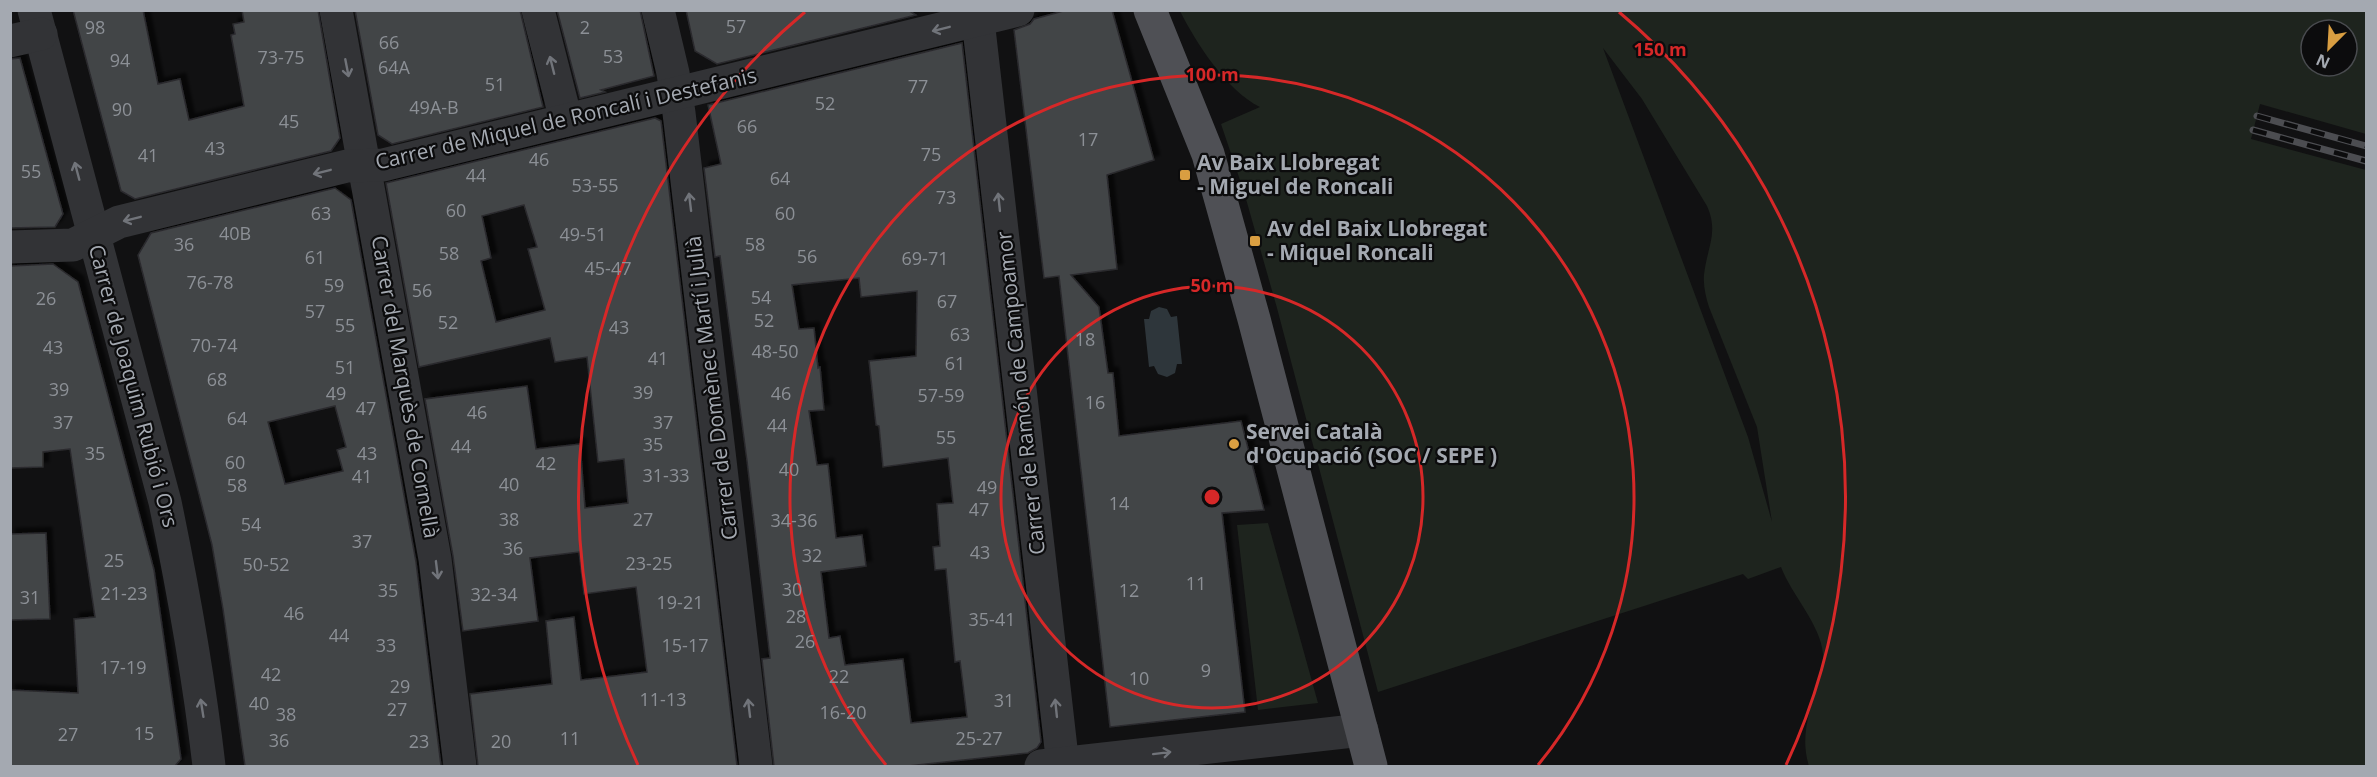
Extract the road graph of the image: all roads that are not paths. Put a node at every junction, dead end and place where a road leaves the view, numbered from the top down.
1 (336, 10) edge
2 (538, 10) edge
3 (658, 10) edge
4 (1018, 10) edge
5 (1150, 10) edge
6 (978, 20) junction
7 (29, 29) edge
8 (676, 94) junction
9 (566, 120) junction
10 (365, 165) junction
11 (94, 235) junction
12 (10, 247) edge
13 (1362, 730) junction
14 (209, 766) edge
15 (460, 766) edge
16 (756, 766) edge
17 (1055, 766) edge
18 (1371, 766) edge

1 -> 10 street, Carrer del Marquès de Cornellà
9 -> 2 street
3 - 8 street, Carrer de Domènec Martí i Julià
4 - 6 street, Carrer de Miquel de Roncalí i Destefanis
5 - 13 main road
6 -> 8 street, Carrer de Miquel de Roncalí i Destefanis
17 -> 6 street, Carrer de Ramón de Campoamor
11 -> 7 street, Carrer de Joaquim Rubió i Ors
8 - 9 street, Carrer de Miquel de Roncalí i Destefanis
16 -> 8 street, Carrer de Domènec Martí i Julià
9 - 10 street, Carrer de Miquel de Roncalí i Destefanis
10 -> 11 street, Carrer de Miquel de Roncalí i Destefanis
10 -> 15 street, Carrer del Marquès de Cornellà
11 - 12 street, Carrer de Miquel de Roncalí i Destefanis
14 -> 11 street, Carrer de Joaquim Rubió i Ors
17 -> 13 street
13 - 18 main road

